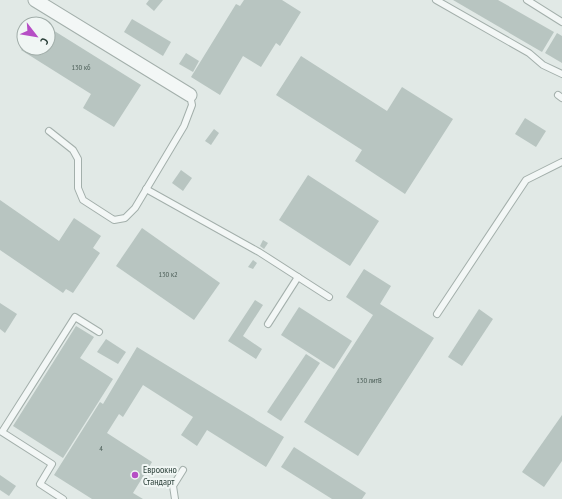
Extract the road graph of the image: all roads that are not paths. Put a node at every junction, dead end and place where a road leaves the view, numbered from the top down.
1 (35, 0) edge
2 (436, 0) edge
3 (527, 0) edge
4 (562, 22) edge
5 (562, 74) edge
6 (190, 95) joint
7 (49, 131) dead end
8 (562, 162) edge
9 (146, 190) junction
10 (298, 277) junction
11 (329, 297) dead end
12 (437, 314) dead end
13 (268, 324) dead end
14 (99, 332) dead end
15 (183, 470) dead end
16 (63, 499) edge
17 (174, 499) edge

1 - 6 street
2 - 5 lane
3 - 4 lane
6 - 9 lane
7 - 9 lane
8 - 12 lane
9 - 10 lane
10 - 11 lane
10 - 13 lane
14 - 16 lane
15 - 17 lane

